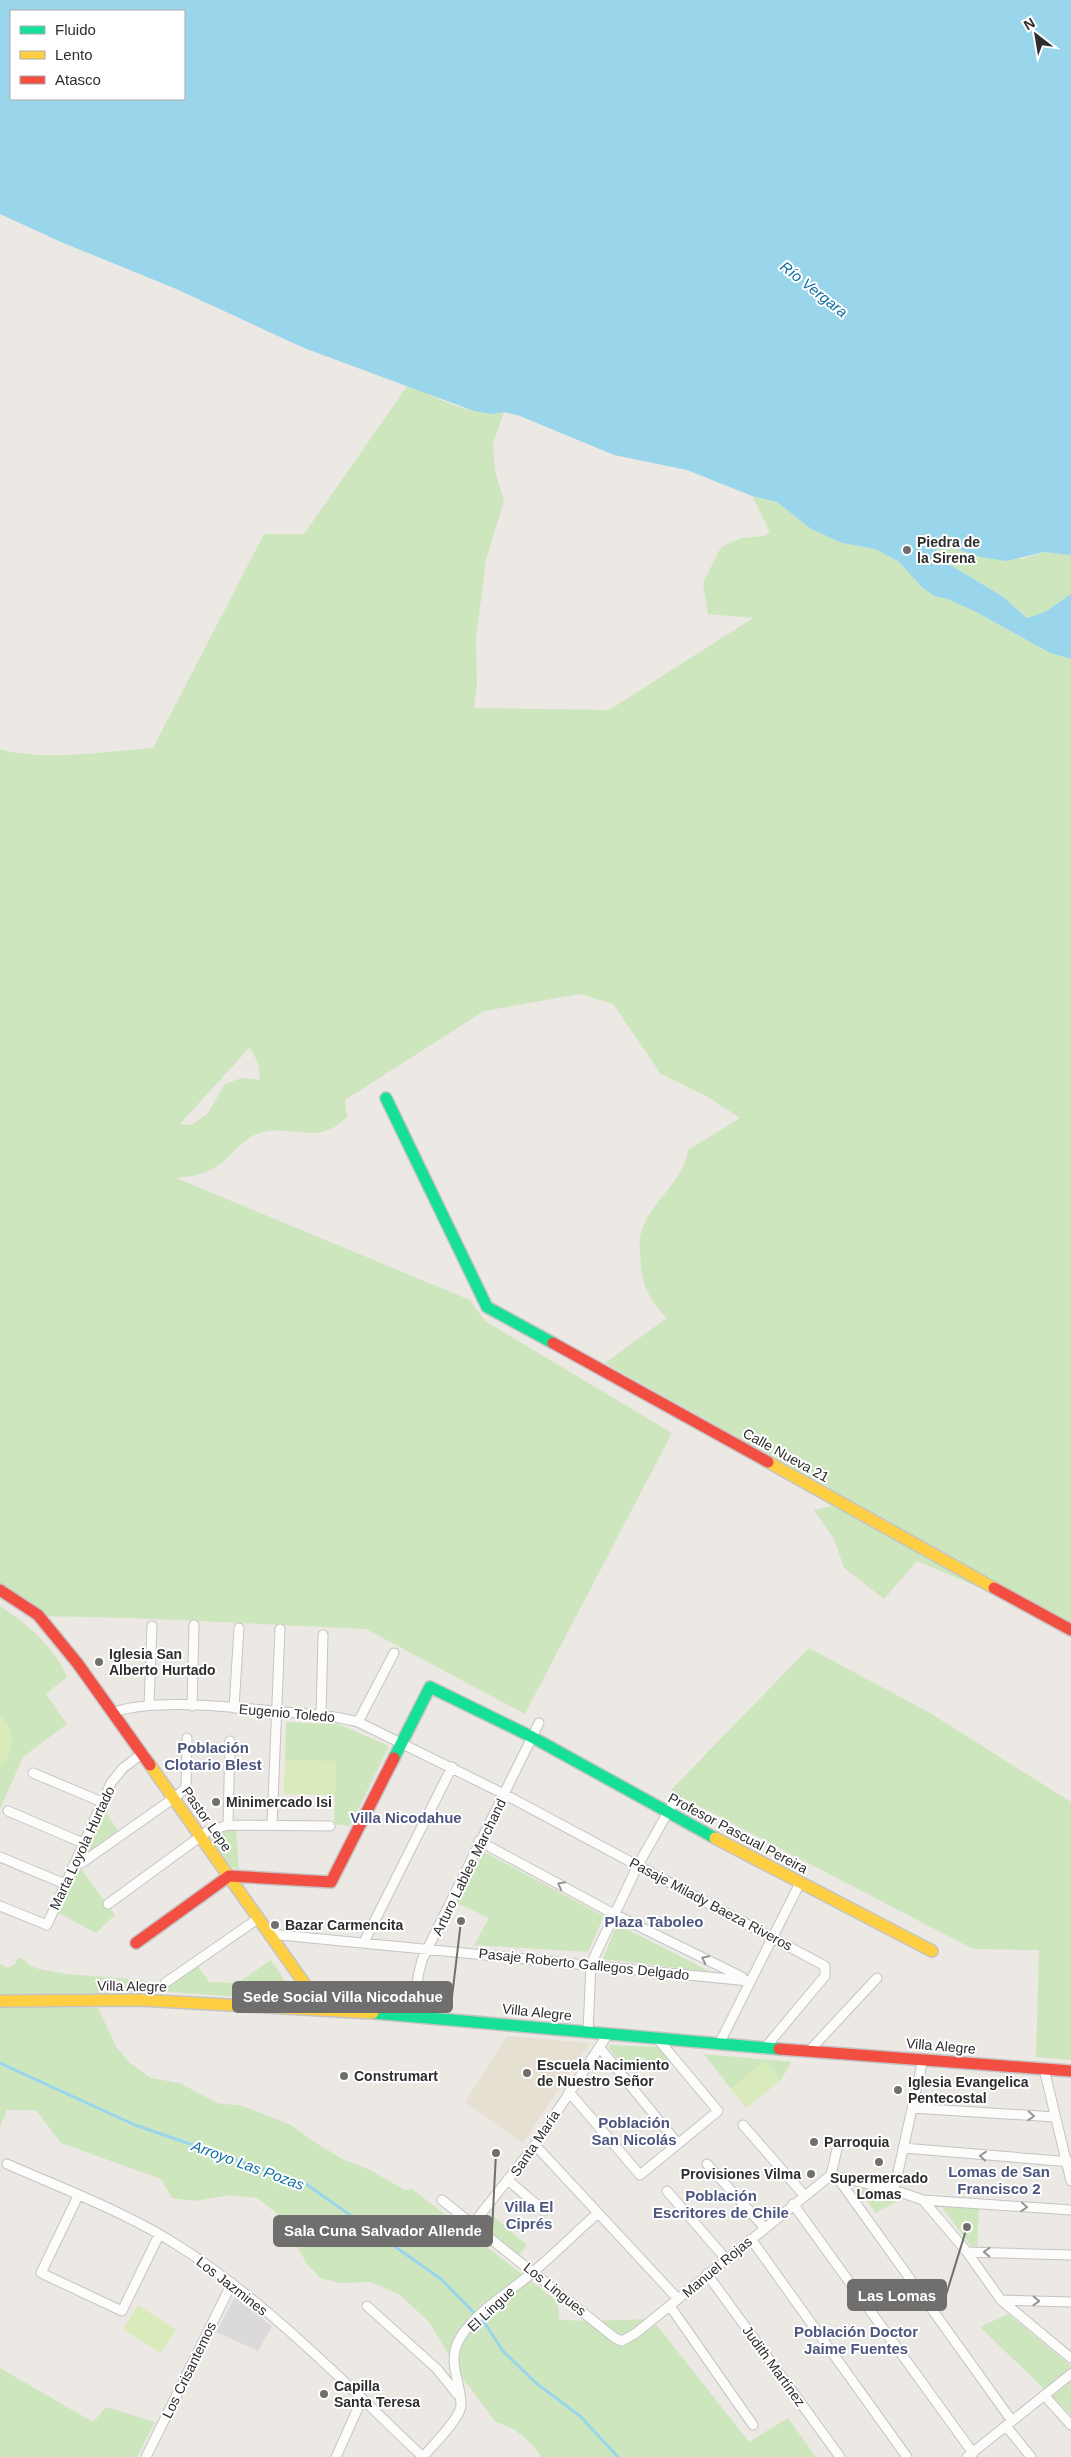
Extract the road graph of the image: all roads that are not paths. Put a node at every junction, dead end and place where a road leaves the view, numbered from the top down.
1 (386, 1098) dead end
2 (0, 1590) edge
3 (194, 1625) dead end
4 (152, 1626) dead end
5 (239, 1628) dead end
6 (280, 1629) dead end
7 (1071, 1630) edge
8 (323, 1635) dead end
9 (394, 1653) dead end
10 (149, 1705) junction
11 (192, 1706) junction
12 (234, 1708) junction
13 (114, 1712) junction
14 (277, 1712) junction
15 (321, 1715) junction
16 (358, 1722) junction
17 (539, 1723) dead end
18 (532, 1737) junction
19 (187, 1738) dead end
20 (230, 1741) dead end
21 (401, 1743) junction
22 (143, 1754) junction
23 (452, 1768) junction
24 (33, 1773) dead end
25 (504, 1794) junction
26 (174, 1798) junction
27 (676, 1798) dead end
28 (102, 1802) junction
29 (8, 1811) dead end
30 (667, 1813) junction
31 (228, 1825) junction
32 (272, 1825) junction
33 (330, 1826) dead end
34 (202, 1837) junction
35 (479, 1841) junction
36 (83, 1843) junction
37 (0, 1857) edge
38 (638, 1865) junction
39 (73, 1866) junction
40 (229, 1876) junction
41 (800, 1883) junction
42 (64, 1884) junction
43 (108, 1904) dead end
44 (0, 1906) edge
45 (614, 1914) junction
46 (259, 1918) junction
47 (270, 1934) junction
48 (772, 1937) junction
49 (364, 1942) junction
50 (136, 1943) dead end
51 (429, 1948) junction
52 (932, 1951) dead end
53 (591, 1964) junction
54 (877, 1978) dead end
55 (749, 1981) junction
56 (165, 1983) dead end
57 (0, 2001) edge
58 (319, 2008) junction
59 (415, 2015) junction
60 (588, 2031) junction
61 (608, 2034) junction
62 (657, 2038) junction
63 (719, 2044) junction
64 (600, 2048) junction
65 (764, 2049) junction
66 (810, 2050) junction
67 (923, 2060) junction
68 (1044, 2069) junction
69 (1071, 2071) edge
70 (569, 2092) junction
71 (912, 2108) junction
72 (1055, 2118) junction
73 (743, 2125) dead end
74 (678, 2144) junction
75 (535, 2146) junction
76 (903, 2148) junction
77 (837, 2149) dead end
78 (1069, 2162) edge
79 (7, 2164) dead end
80 (707, 2164) dead end
81 (834, 2176) junction
82 (509, 2181) junction
83 (1071, 2181) edge
84 (894, 2190) junction
85 (667, 2191) dead end
86 (804, 2195) junction
87 (78, 2196) junction
88 (442, 2200) dead end
89 (923, 2200) junction
90 (793, 2204) junction
91 (1071, 2210) edge
92 (544, 2211) dead end
93 (598, 2212) junction
94 (473, 2224) junction
95 (764, 2227) junction
96 (159, 2234) junction
97 (750, 2239) junction
98 (967, 2252) junction
99 (1071, 2255) edge
100 (726, 2259) junction
101 (533, 2272) junction
102 (707, 2274) junction
103 (232, 2283) junction
104 (678, 2299) junction
105 (1002, 2300) junction
106 (1071, 2302) edge
107 (367, 2306) dead end
108 (670, 2306) junction
109 (1071, 2358) edge
110 (1071, 2374) edge
111 (1044, 2395) junction
112 (459, 2396) junction
113 (362, 2399) junction
114 (1009, 2424) junction
115 (752, 2425) dead end
116 (1071, 2425) edge
117 (970, 2455) edge
118 (146, 2457) edge
119 (336, 2457) edge
120 (423, 2457) edge
121 (840, 2457) edge
122 (907, 2457) edge
123 (1031, 2457) edge

1 - 7 street, Calle Nueva 21
2 - 13 street, Pastor Lepe
3 - 11 street
4 - 10 street
5 - 12 street
6 - 14 street
8 - 15 street
9 - 16 street
10 - 11 street, Eugenio Toledo
10 - 13 street, Eugenio Toledo
11 - 12 street, Eugenio Toledo
12 - 14 street, Eugenio Toledo
13 - 22 street, Pastor Lepe
14 - 15 street, Eugenio Toledo
14 - 32 street
15 - 16 street, Eugenio Toledo
16 - 21 street, Eugenio Toledo
17 - 18 street, Arturo Lablee Marchand
18 - 21 street, Profesor Pascual Pereira
18 - 25 street, Arturo Lablee Marchand
18 - 30 street, Profesor Pascual Pereira
19 - 26 street
20 - 31 street
21 - 23 street, Eugenio Toledo
21 - 40 street
22 - 26 street, Pastor Lepe
22 - 28 street, Marta Loyola Hurtado
23 - 25 street, Eugenio Toledo
23 - 49 street
24 - 28 street
25 - 35 street, Arturo Lablee Marchand
25 - 38 street, Pasaje Milady Baeza Riveros
26 - 34 street, Pastor Lepe
26 - 39 street
27 - 30 street
28 - 36 street, Marta Loyola Hurtado
29 - 36 street
30 - 38 street
30 - 41 street, Profesor Pascual Pereira
31 - 32 street
31 - 34 street
32 - 33 street
34 - 40 street, Pastor Lepe
34 - 43 street
45 -> 35 street
35 - 51 street, Arturo Lablee Marchand
36 - 39 street, Marta Loyola Hurtado
37 - 42 street
38 - 45 street
38 - 48 street, Pasaje Milady Baeza Riveros
39 - 42 street, Marta Loyola Hurtado
40 - 46 street, Pastor Lepe
40 - 50 street
41 - 48 street
41 - 52 street, Profesor Pascual Pereira
42 - 44 street, Marta Loyola Hurtado
45 - 53 street
55 -> 45 street
46 - 47 street, Pastor Lepe
46 - 56 street
47 - 49 street, Pasaje Roberto Gallegos Delgado
47 - 58 street, Pastor Lepe
48 - 55 street
48 - 65 street, Pasaje Milady Baeza Riveros
49 - 51 street, Pasaje Roberto Gallegos Delgado
51 - 53 street, Pasaje Roberto Gallegos Delgado
51 - 59 street, Arturo Lablee Marchand
53 - 55 street, Pasaje Roberto Gallegos Delgado
53 - 60 street
54 - 66 street
55 - 63 street
57 - 58 street, Villa Alegre
58 - 59 street, Villa Alegre
59 - 60 street, Villa Alegre
60 - 61 street, Villa Alegre
61 - 62 street, Villa Alegre
61 - 64 street, Santa María
62 - 63 street, Villa Alegre
62 - 74 street
63 - 65 street, Villa Alegre
64 - 70 street, Santa María
64 - 74 street
65 - 66 street, Villa Alegre
66 - 67 street, Villa Alegre
67 - 68 street, Villa Alegre
67 - 71 street
68 - 69 street, Villa Alegre
68 - 72 street
70 - 74 street
70 - 75 street, Santa María
71 -> 72 street
71 - 76 street
72 - 78 street
73 - 86 street
75 - 82 street, Santa María
75 - 93 street
78 -> 76 street
76 - 84 street
77 - 81 street
78 - 83 street
79 - 87 street, Los Jazmines
80 - 95 street
81 - 84 street
81 - 86 street, Manuel Rojas
81 - 114 street
82 - 92 street
82 - 94 street, Santa María
84 - 89 street
85 - 100 street
86 - 90 street, Manuel Rojas
87 - 96 street, Los Jazmines
87 - 96 street
88 - 94 street, Los Lingues
89 -> 91 street
89 - 98 street
90 - 95 street, Manuel Rojas
90 - 117 street
93 - 101 street, El Lingue
93 - 104 street
94 - 101 street, Los Lingues
95 - 97 street, Manuel Rojas
96 - 103 street, Los Jazmines
97 - 100 street, Manuel Rojas
97 - 122 street
99 -> 98 street
98 - 105 street
100 - 102 street, Manuel Rojas
101 - 108 street, Los Lingues
101 - 112 street, El Lingue
102 - 104 street, Manuel Rojas
102 - 121 street, Judith Martínez
103 - 113 street, Los Jazmines
103 - 118 street, Los Crisantemos
104 - 108 street, Manuel Rojas
105 -> 106 street
105 - 109 street
107 - 112 street
108 - 115 street
110 - 111 street
111 - 114 street
111 - 116 street
112 - 120 street, El Lingue
113 - 119 street
113 - 120 street, Los Jazmines
114 - 117 street
114 - 123 street

